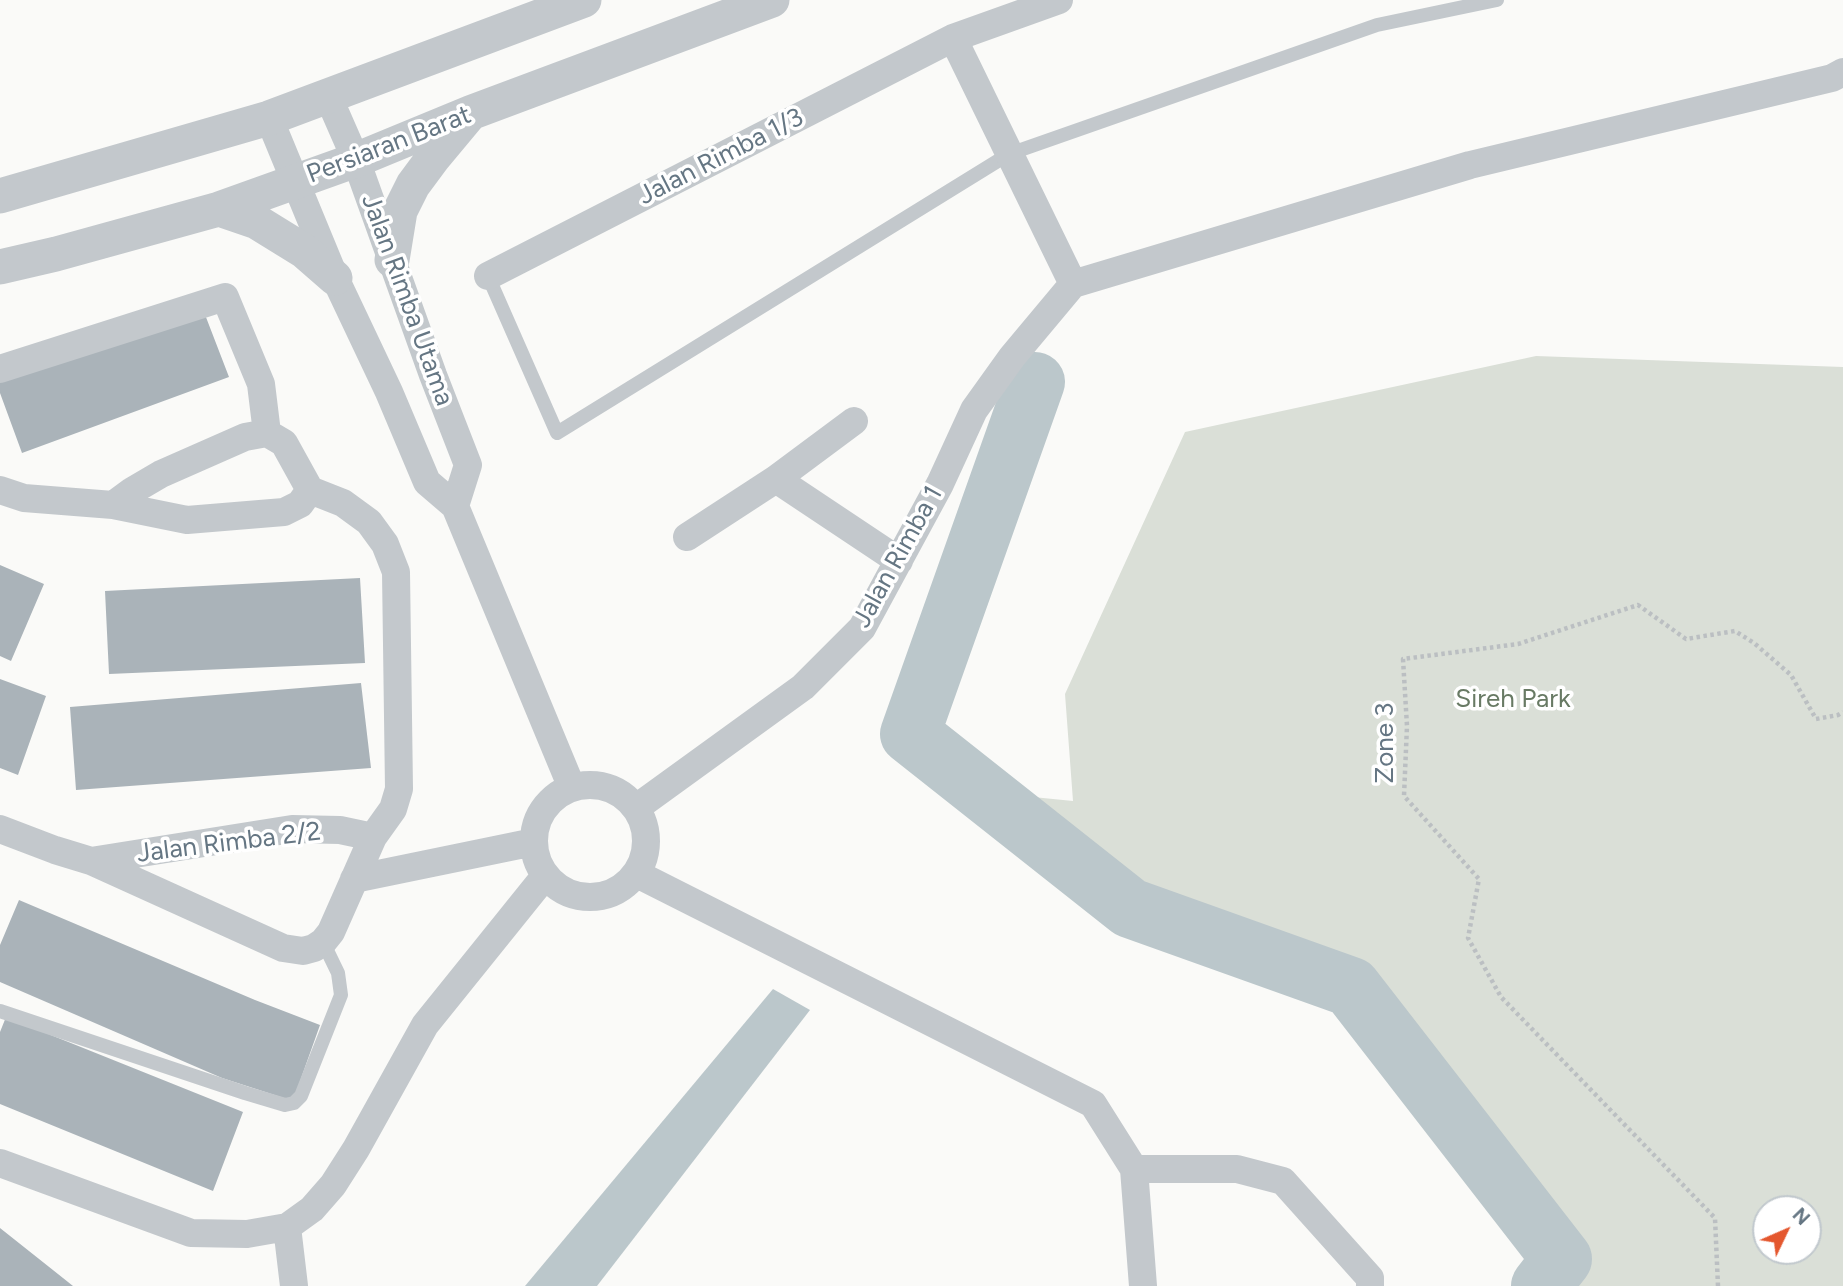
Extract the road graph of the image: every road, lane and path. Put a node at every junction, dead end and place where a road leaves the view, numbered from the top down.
1 (584, 0) edge
2 (772, 0) edge
3 (1059, 0) edge
4 (1497, 0) edge
5 (953, 38) junction
6 (1843, 72) edge
7 (328, 96) junction
8 (470, 113) junction
9 (269, 118) junction
10 (1009, 154) junction
11 (356, 160) junction
12 (296, 182) junction
13 (0, 196) edge
14 (219, 209) junction
15 (392, 260) junction
16 (0, 267) edge
17 (488, 276) joint
18 (335, 278) junction
19 (1073, 284) junction
20 (0, 369) edge
21 (854, 421) dead end
22 (267, 433) junction
23 (776, 479) junction
24 (0, 490) edge
25 (310, 490) junction
26 (113, 505) junction
27 (455, 506) junction
28 (687, 537) dead end
29 (899, 561) junction
30 (1843, 712) edge
31 (572, 788) junction
32 (636, 808) junction
33 (0, 829) edge
34 (373, 837) junction
35 (534, 842) junction
36 (91, 861) junction
37 (637, 874) junction
38 (545, 876) junction
39 (354, 880) junction
40 (323, 942) junction
41 (0, 1011) edge
42 (0, 1163) edge
43 (1134, 1169) junction
44 (287, 1227) junction
45 (295, 1286) edge
46 (1143, 1286) edge
47 (1370, 1286) edge
48 (1718, 1286) edge

1 - 7 street
2 - 8 street, Persiaran Barat
3 - 5 street, Jalan Rimba 1/3
4 - 10 lane
5 - 10 street
5 - 17 street, Jalan Rimba 1/3
6 - 19 street
7 - 9 street
7 - 11 street, Jalan Rimba Utama
8 - 11 street, Persiaran Barat
8 - 15 street
9 - 12 street, Jalan Rimba Utama
9 - 13 street
10 - 17 lane
10 - 19 street
11 - 12 street, Persiaran Barat
11 - 15 street, Jalan Rimba Utama
12 - 14 street, Persiaran Barat
12 - 18 street, Jalan Rimba Utama
14 - 16 street, Persiaran Barat
14 - 18 street
15 - 27 street, Jalan Rimba Utama
18 - 27 street, Jalan Rimba Utama
19 - 29 street, Jalan Rimba 1
20 - 22 street
21 - 23 street
22 - 25 street
22 - 26 street
23 - 28 street
23 - 29 street
24 - 26 street
25 - 26 street
25 - 34 street
27 - 31 street, Jalan Rimba Utama
29 - 32 street, Jalan Rimba 1
30 - 48 path, Zone 3
31 - 32 street
31 - 35 street
32 - 37 street
33 - 36 street, Jalan Rimba 2/2
34 - 36 street, Jalan Rimba 2/2
34 - 39 street
35 - 38 street
35 - 39 street
36 - 40 street, Jalan Rimba 2/2
37 - 38 street
37 - 43 street
38 - 44 street
39 - 40 street
40 - 41 lane
42 - 44 street
43 - 46 street
43 - 47 street
44 - 45 street

